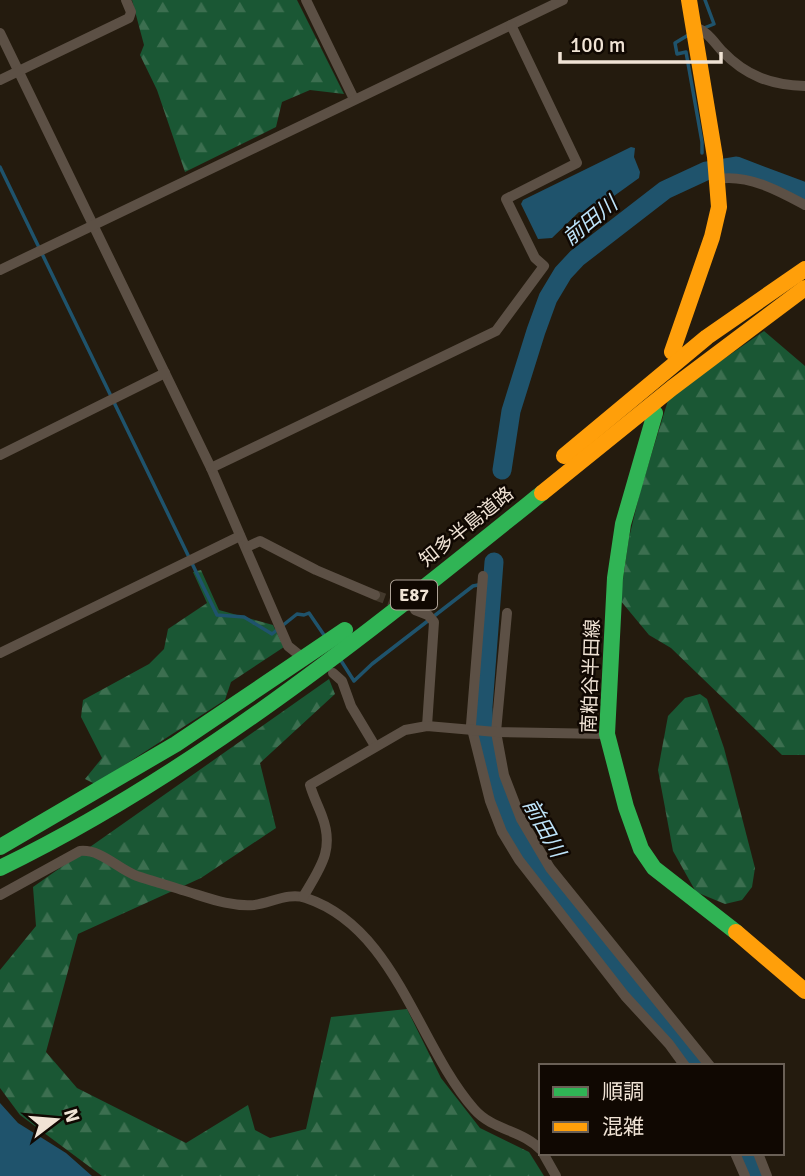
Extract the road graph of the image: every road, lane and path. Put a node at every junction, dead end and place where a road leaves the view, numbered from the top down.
1 (126, 0) edge
2 (306, 0) edge
3 (563, 0) edge
4 (689, 0) edge
5 (511, 25) junction
6 (695, 27) junction
7 (0, 33) edge
8 (19, 71) junction
9 (0, 80) edge
10 (805, 86) edge
11 (354, 99) junction
12 (716, 171) junction
13 (805, 205) edge
14 (94, 224) junction
15 (805, 269) edge
16 (0, 270) edge
17 (805, 288) edge
18 (672, 352) dead end
19 (165, 373) junction
20 (655, 413) dead end
21 (0, 455) edge
22 (211, 468) junction
23 (240, 536) junction
24 (247, 547) junction
25 (484, 576) dead end
26 (376, 595) tunnel mouth
27 (415, 610) tunnel mouth
28 (507, 613) dead end
29 (0, 653) edge
30 (298, 654) dead end
31 (333, 673) dead end
32 (427, 726) junction
33 (472, 730) junction
34 (496, 732) junction
35 (607, 734) junction
36 (375, 746) junction
37 (0, 847) edge
38 (0, 869) edge
39 (0, 895) edge
40 (303, 897) junction
41 (805, 991) edge
42 (684, 1064) edge
43 (708, 1064) edge
44 (539, 1149) edge
45 (544, 1155) edge
46 (736, 1155) edge
47 (759, 1155) edge
48 (555, 1176) edge
49 (745, 1176) edge
50 (766, 1176) edge

1 - 8 street
2 - 11 street
3 - 5 street
4 - 6 main road
5 - 11 street
5 - 22 street
6 - 10 street
6 - 12 main road
7 - 8 street
8 - 9 street
8 - 14 street
11 - 14 street
12 - 13 street
12 - 18 main road
14 - 16 street
14 - 19 street
15 - 37 main road, 知多半島道路 / E87
17 - 38 main road, 知多半島道路 / E87
19 - 21 street
19 - 22 street
20 - 35 main road, 南粕谷半田線
22 - 23 street
23 - 24 street
23 - 29 street
24 - 26 street
24 - 30 street
25 - 33 street
27 - 32 street
28 - 34 street
31 - 36 street
32 - 33 street
32 - 36 street
33 - 34 street
33 - 42 street
34 - 35 street
34 - 43 street
35 - 41 main road, 南粕谷半田線
36 - 40 street
39 - 40 street
40 - 44 street
45 - 48 street
46 - 49 street
47 - 50 street

